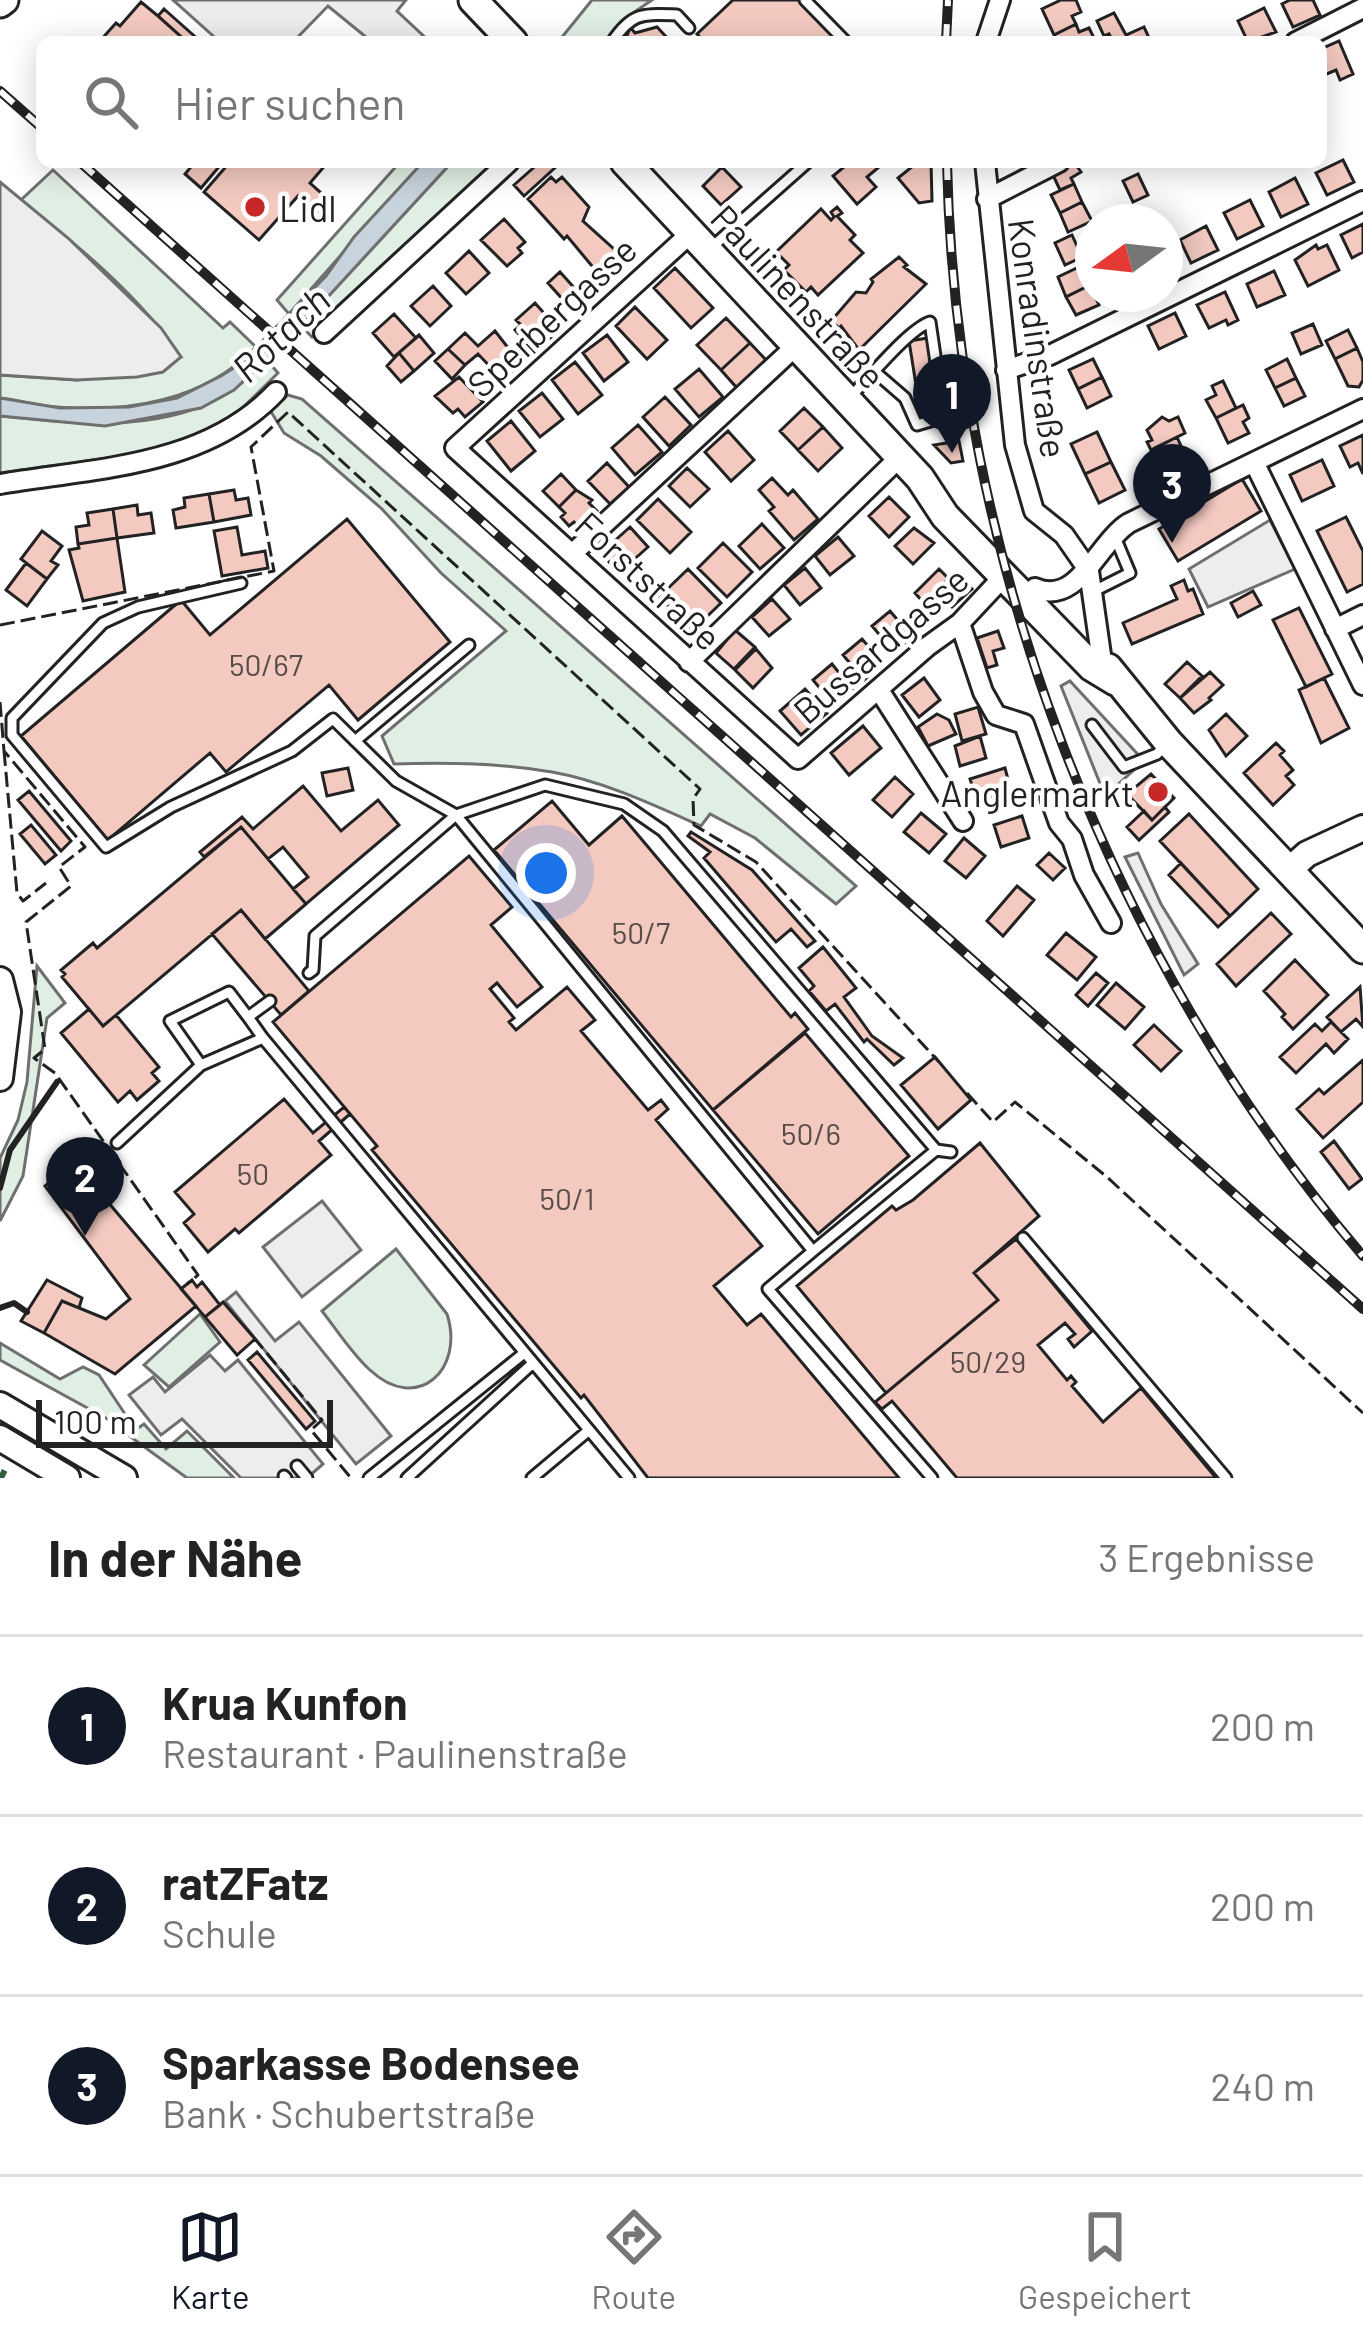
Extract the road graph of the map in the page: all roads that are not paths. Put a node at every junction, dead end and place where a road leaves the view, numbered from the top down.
1 (472, 0) edge
2 (805, 0) edge
3 (1000, 0) edge
4 (1363, 8) edge
5 (689, 28) dead end
6 (507, 36) edge
7 (616, 36) edge
8 (839, 36) edge
9 (988, 36) edge
10 (1308, 36) edge
11 (503, 168) edge
12 (631, 168) edge
13 (800, 168) edge
14 (986, 168) edge
15 (1047, 168) edge
16 (987, 199) junction
17 (1363, 200) edge
18 (699, 242) junction
19 (324, 333) dead end
20 (796, 344) junction
21 (1006, 370) junction
22 (875, 372) junction
23 (275, 392) dead end
24 (847, 399) junction
25 (1363, 409) edge
26 (455, 448) joint
27 (900, 457) junction
28 (1255, 462) junction
29 (920, 478) junction
30 (0, 484) edge
31 (1113, 533) junction
32 (572, 554) junction
33 (1004, 576) junction
34 (1092, 580) junction
35 (241, 583) dead end
36 (1035, 588) junction
37 (1363, 615) edge
38 (960, 623) junction
39 (1335, 629) junction
40 (469, 644) dead end
41 (1101, 655) junction
42 (689, 662) junction
43 (1115, 681) junction
44 (1363, 685) edge
45 (879, 690) junction
46 (1092, 725) dead end
47 (355, 741) junction
48 (1168, 742) junction
49 (798, 759) joint
50 (456, 815) junction
51 (963, 820) dead end
52 (1363, 828) edge
53 (1288, 870) junction
54 (1111, 923) dead end
55 (1363, 949) edge
56 (309, 973) dead end
57 (0, 984) edge
58 (270, 1001) dead end
59 (248, 1017) junction
60 (263, 1038) junction
61 (201, 1065) junction
62 (0, 1078) edge
63 (117, 1143) dead end
64 (936, 1150) junction
65 (951, 1152) dead end
66 (1023, 1238) dead end
67 (813, 1251) junction
68 (523, 1354) junction
69 (532, 1364) junction
70 (0, 1401) edge
71 (588, 1431) junction
72 (0, 1438) edge
73 (394, 1458) junction
74 (297, 1466) dead end
75 (67, 1478) edge
76 (124, 1478) edge
77 (307, 1478) edge
78 (369, 1478) edge
79 (408, 1478) edge
80 (532, 1478) edge
81 (629, 1478) edge
82 (932, 1478) edge
83 (1226, 1478) edge

1 - 6 main road
2 - 8 lane
3 - 9 street
4 - 10 street
5 - 7 lane
11 - 19 street
12 - 18 main road, Paulinenstraße
13 - 18 lane
14 - 16 street, Konradinstraße
15 - 16 street
16 - 21 street, Konradinstraße
17 - 21 street
18 - 20 main road, Paulinenstraße
18 - 26 street, Sperbergasse
20 - 24 main road, Paulinenstraße
20 - 32 street
21 - 34 street, Konradinstraße
22 - 22 lane
22 - 24 lane
23 - 30 street
24 - 27 main road, Paulinenstraße
25 - 28 street
26 - 32 street, Forststraße
27 - 29 main road, Paulinenstraße
27 - 42 street
28 - 31 street
28 - 39 street
29 - 33 main road, Paulinenstraße
29 - 36 main road, Paulinenstraße
31 - 34 street
31 - 34 lane
32 - 42 street, Forststraße
33 - 38 street, Bussardgasse
33 - 43 main road, Paulinenstraße
34 - 36 street
34 - 41 street
35 - 47 lane
36 - 41 main road, Paulinenstraße
37 - 39 street
38 - 45 street, Bussardgasse
38 - 54 street
39 - 44 street
40 - 47 lane
41 - 43 main road, Paulinenstraße
42 - 49 street, Forststraße
43 - 48 main road, Paulinenstraße
45 - 49 street, Bussardgasse
45 - 51 street
46 - 48 lane
47 - 50 lane
48 - 53 main road, Paulinenstraße
50 - 56 lane
50 - 64 lane
50 - 67 lane
52 - 53 street
53 - 55 main road, Paulinenstraße
57 - 62 street
58 - 59 lane
59 - 60 lane
59 - 61 lane
60 - 61 lane
60 - 68 lane
61 - 63 lane
64 - 65 lane
64 - 67 lane
66 - 83 lane
67 - 82 lane
68 - 69 lane
68 - 73 lane
69 - 71 lane
69 - 79 lane
70 - 76 street
71 - 80 lane
71 - 81 lane
72 - 75 street
73 - 78 lane
73 - 79 lane
74 - 77 lane

